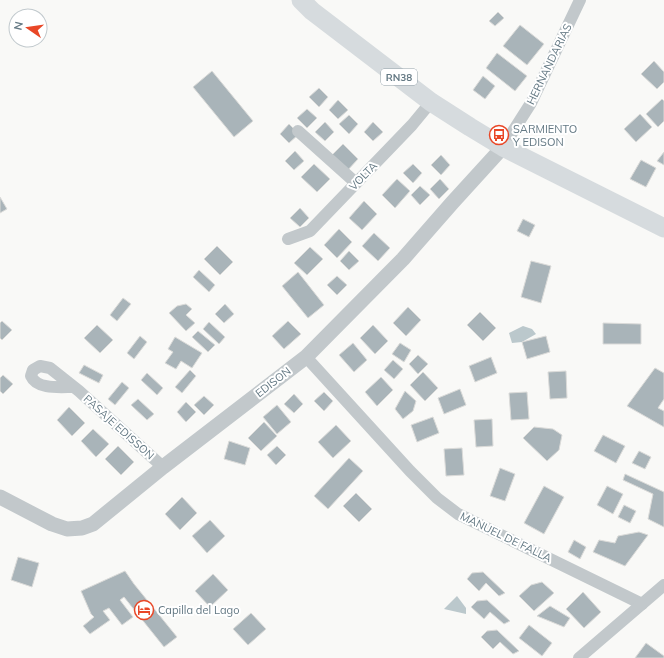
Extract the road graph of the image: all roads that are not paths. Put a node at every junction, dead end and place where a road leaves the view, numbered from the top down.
1 (301, 0) edge
2 (580, 0) edge
3 (431, 102) junction
4 (298, 131) dead end
5 (503, 147) junction
6 (356, 183) junction
7 (664, 228) edge
8 (288, 239) dead end
9 (306, 357) junction
10 (74, 387) dead end
11 (163, 467) junction
12 (0, 497) edge
13 (664, 586) edge
14 (642, 604) junction
15 (579, 658) edge

1 - 3 main road, RN38
2 - 5 street, HERNANDARIAS
3 - 5 main road, RN38
3 - 6 street, VOLTA
4 - 6 street
5 - 7 main road, RN38
5 - 9 street, EDISON
6 - 8 street, VOLTA
9 - 11 street, EDISON
9 - 14 street, MANUEL DE FALLA
10 - 11 street, PASAJE EDISSON
11 - 12 street, EDISON
13 - 14 street
14 - 15 street

